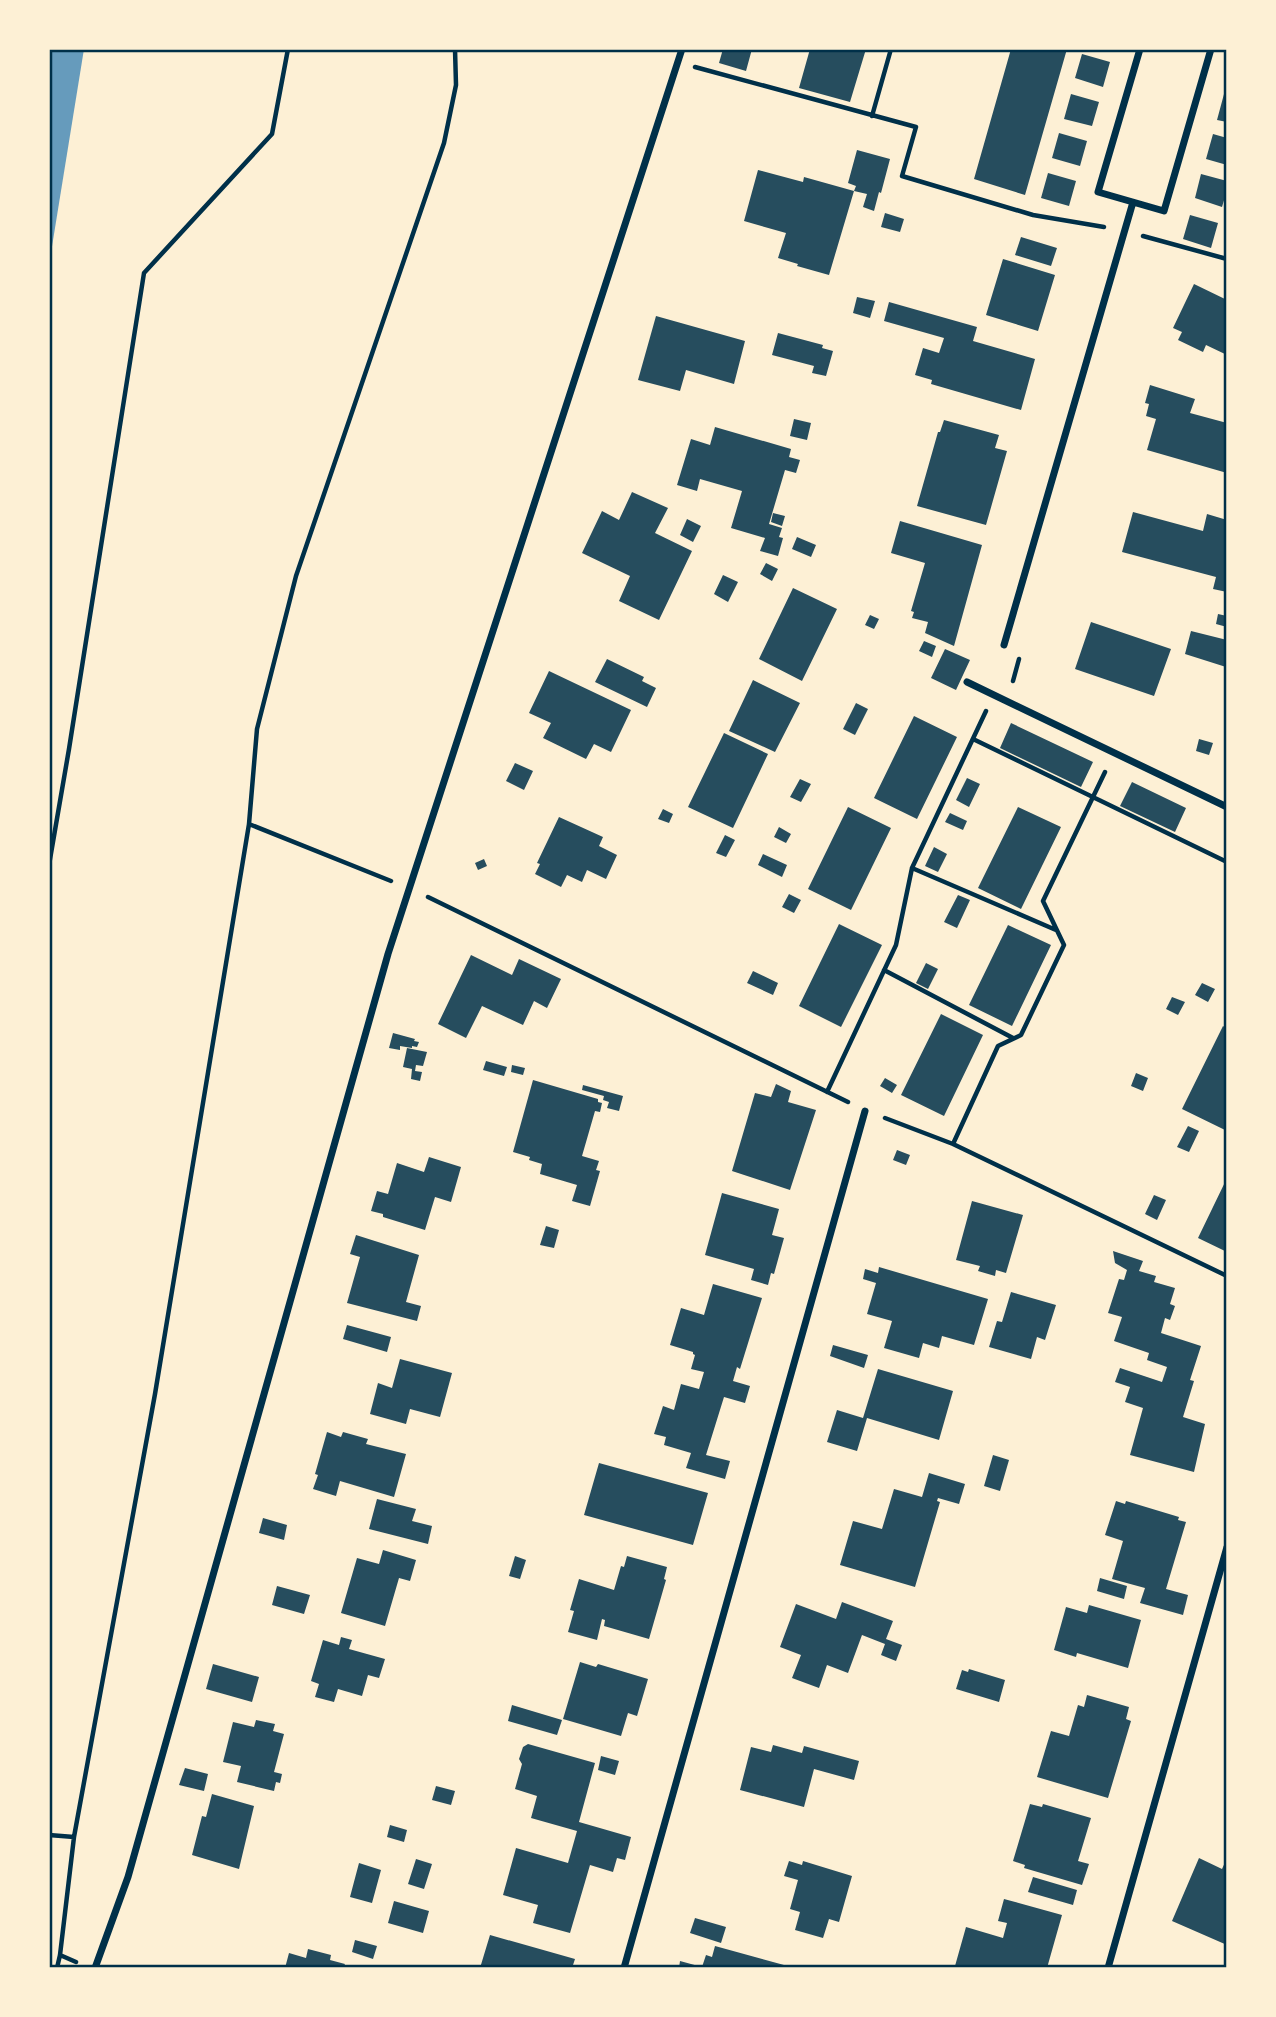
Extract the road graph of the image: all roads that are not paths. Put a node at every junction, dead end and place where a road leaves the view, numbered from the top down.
1 (682, 49) edge
2 (1140, 49) edge
3 (1211, 49) edge
4 (1133, 202) junction
5 (1004, 645) road end
6 (967, 682) dead end
7 (1227, 807) edge
8 (865, 1111) road end
9 (1227, 1547) edge
10 (95, 1968) edge
11 (624, 1968) edge
12 (1108, 1968) edge

1 - 10 street
2 - 4 street
3 - 4 street
4 - 5 street
6 - 7 street
8 - 11 street
9 - 12 street

